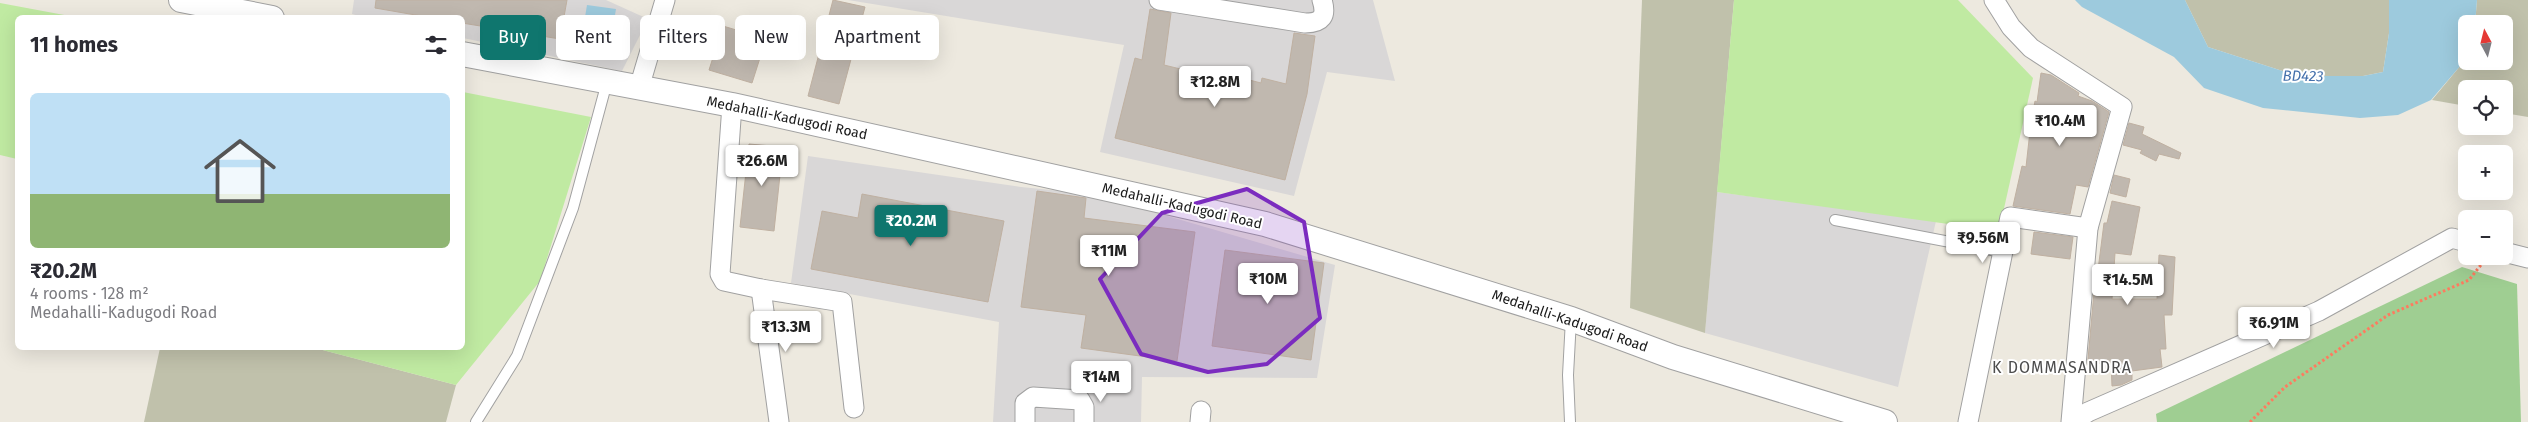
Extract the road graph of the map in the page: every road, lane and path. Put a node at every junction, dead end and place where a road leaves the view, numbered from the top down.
1 (181, 0) edge
2 (666, 0) edge
3 (1158, 0) edge
4 (1322, 0) edge
5 (1994, 0) edge
6 (1189, 2) edge
7 (257, 15) edge
8 (465, 55) edge
9 (606, 82) junction
10 (638, 88) junction
11 (732, 105) junction
12 (1835, 220) dead end
13 (2088, 228) junction
14 (2458, 240) edge
15 (2002, 252) junction
16 (2513, 254) edge
17 (2528, 258) edge
18 (2481, 265) edge
19 (761, 289) junction
20 (1571, 319) junction
21 (854, 408) dead end
22 (476, 422) edge
23 (779, 422) edge
24 (1024, 422) edge
25 (1084, 422) edge
26 (1570, 422) edge
27 (1885, 422) edge
28 (1968, 422) edge
29 (2072, 422) edge
30 (2250, 422) edge

1 - 7 street
2 - 10 street
3 - 6 street
4 - 6 street
5 - 13 street
8 - 9 street, Medahalli-Kadugodi Road
9 - 10 street, Medahalli-Kadugodi Road
9 - 22 lane
10 - 11 street, Medahalli-Kadugodi Road
11 - 19 street
11 - 20 street, Medahalli-Kadugodi Road
12 - 15 lane
13 - 15 street
13 - 29 street
14 - 29 street
15 - 28 street
16 - 17 street
18 - 30 path
19 - 21 street
19 - 23 street
20 - 26 lane
20 - 27 street, Medahalli-Kadugodi Road
24 - 25 street

